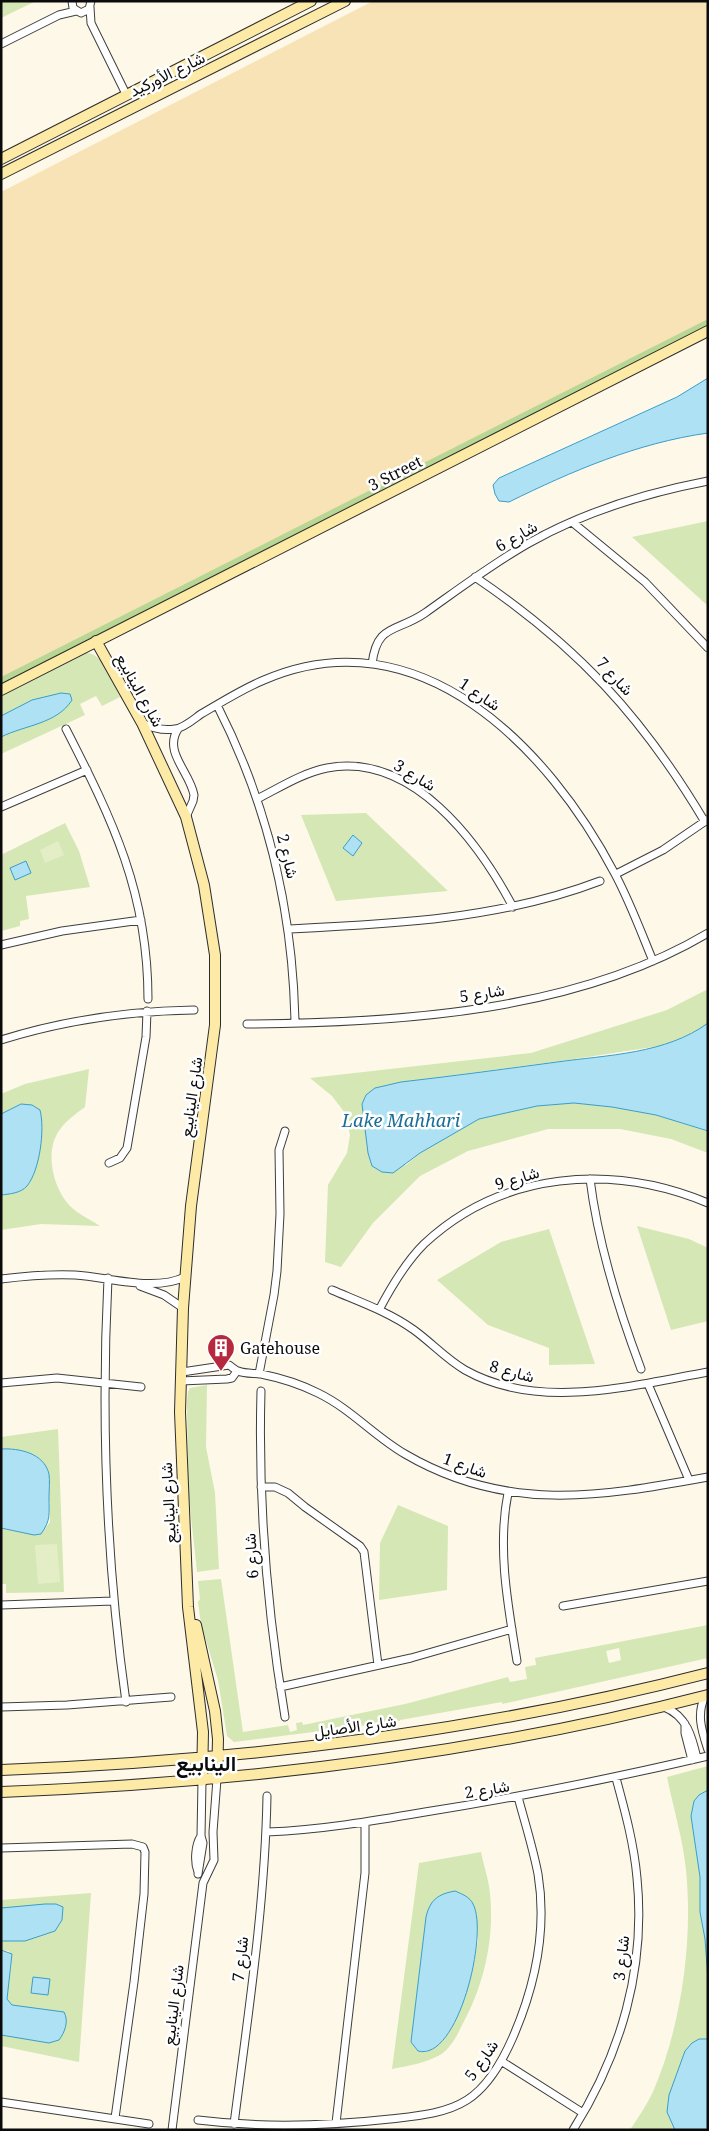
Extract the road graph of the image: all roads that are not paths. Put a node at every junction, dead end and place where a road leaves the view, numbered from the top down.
1 (311, 1) edge
2 (345, 1) edge
3 (72, 2) edge
4 (91, 3) edge
5 (78, 12) junction
6 (59, 15) junction
7 (91, 23) junction
8 (1, 44) edge
9 (126, 94) junction
10 (94, 126) junction
11 (1, 158) edge
12 (1, 174) edge
13 (708, 331) edge
14 (708, 481) edge
15 (572, 522) junction
16 (475, 577) junction
17 (96, 641) junction
18 (708, 648) edge
19 (372, 664) junction
20 (1, 690) edge
21 (217, 705) junction
22 (142, 723) junction
23 (66, 729) dead end
24 (178, 729) junction
25 (87, 770) junction
26 (257, 799) junction
27 (1, 807) edge
28 (186, 817) junction
29 (706, 821) edge
30 (616, 874) junction
31 (600, 881) dead end
32 (513, 907) junction
33 (141, 920) junction
34 (289, 929) junction
35 (708, 933) edge
36 (1, 945) edge
37 (653, 961) junction
38 (148, 999) dead end
39 (194, 1010) dead end
40 (147, 1011) junction
41 (295, 1023) junction
42 (247, 1024) dead end
43 (1, 1040) edge
44 (285, 1131) dead end
45 (109, 1163) dead end
46 (590, 1179) junction
47 (708, 1203) edge
48 (185, 1277) junction
49 (108, 1278) junction
50 (1, 1279) edge
51 (128, 1281) junction
52 (332, 1290) dead end
53 (183, 1308) junction
54 (379, 1310) junction
55 (641, 1369) dead end
56 (237, 1371) junction
57 (708, 1372) edge
58 (259, 1374) junction
59 (181, 1377) junction
60 (104, 1382) junction
61 (1, 1383) edge
62 (648, 1384) junction
63 (141, 1387) dead end
64 (261, 1391) dead end
65 (708, 1477) edge
66 (689, 1480) junction
67 (261, 1487) junction
68 (508, 1493) junction
69 (188, 1580) junction
70 (708, 1581) edge
71 (113, 1601) junction
72 (1, 1606) edge
73 (563, 1606) dead end
74 (512, 1629) junction
75 (517, 1661) dead end
76 (378, 1665) junction
77 (708, 1673) edge
78 (280, 1687) junction
79 (706, 1696) edge
80 (171, 1697) dead end
81 (126, 1702) junction
82 (1, 1707) edge
83 (664, 1707) junction
84 (285, 1717) dead end
85 (700, 1720) junction
86 (685, 1724) junction
87 (708, 1750) edge
88 (708, 1756) edge
89 (218, 1757) junction
90 (203, 1759) junction
91 (694, 1759) junction
92 (1, 1770) edge
93 (616, 1778) junction
94 (217, 1779) junction
95 (202, 1780) junction
96 (1, 1792) edge
97 (267, 1796) dead end
98 (518, 1798) junction
99 (365, 1822) junction
100 (267, 1832) junction
101 (201, 1836) junction
102 (213, 1838) junction
103 (1, 1848) edge
104 (203, 1883) junction
105 (502, 2061) junction
106 (1, 2102) edge
107 (583, 2113) junction
108 (115, 2118) junction
109 (198, 2120) dead end
110 (336, 2123) junction
111 (149, 2124) dead end
112 (234, 2124) junction
113 (172, 2130) edge
114 (572, 2130) edge

1 - 9 street, شارع الأوركيد
2 - 10 street, شارع الأوركيد
3 - 5 street
3 - 6 street
4 - 5 street
4 - 7 street
5 - 6 street
5 - 7 street
6 - 8 street
7 - 9 street
9 - 10 street
9 - 11 street, شارع الأوركيد
10 - 12 street, شارع الأوركيد
13 - 17 street, 3 Street
14 - 15 street, شارع 6
15 - 16 street, شارع 6
15 - 18 street
16 - 19 street, شارع 6
16 - 29 street, شارع 7
17 - 20 street, 3 Street
17 - 22 street, شارع الينابيع
19 - 21 street, شارع 1
19 - 30 street, شارع 1
21 - 24 street, شارع 1
21 - 26 street, شارع 2
22 - 24 street
22 - 28 street, شارع الينابيع
23 - 25 street
24 - 28 street
25 - 27 street
25 - 33 street
26 - 32 street, شارع 3
26 - 34 street, شارع 2
28 - 48 street, شارع الينابيع
29 - 30 street
30 - 37 street, شارع 1
31 - 32 street
32 - 34 street
33 - 36 street
33 - 38 street
34 - 41 street, شارع 2
35 - 37 street, شارع 5
37 - 41 street, شارع 5
39 - 40 street
40 - 43 street
40 - 45 street
41 - 42 street, شارع 5
44 - 58 street
46 - 47 street, شارع 9
46 - 54 street, شارع 9
46 - 55 street
48 - 51 street
48 - 53 street, شارع الينابيع
49 - 50 street
49 - 51 street
49 - 60 street
51 - 53 street
52 - 54 street, شارع 8
53 - 59 street, شارع الينابيع
54 - 62 street, شارع 8
56 - 58 street, شارع 1
56 - 59 street, شارع 1
56 - 59 street, شارع 1
57 - 62 street, شارع 8
58 - 68 street, شارع 1
59 - 69 street, شارع الينابيع
60 - 61 street
60 - 63 street
60 - 71 street
62 - 66 street
64 - 67 street, شارع 6
65 - 66 street, شارع 1
66 - 68 street, شارع 1
67 - 76 street
67 - 78 street, شارع 6
68 - 74 street
69 - 89 street, شارع الينابيع
69 - 90 street, شارع الينابيع
70 - 73 street
71 - 72 street
71 - 81 street
74 - 75 street
74 - 76 street
76 - 78 street
77 - 89 street, شارع الأصايل
78 - 84 street, شارع 6
79 - 83 street
79 - 85 street
80 - 81 street
81 - 82 street
83 - 86 street
83 - 94 street
85 - 86 street
85 - 87 street
86 - 91 street
88 - 91 street, شارع 2
89 - 90 street, شارع الأصايل
89 - 94 street, شارع الينابيع
90 - 92 street, شارع الأصايل
90 - 95 street, شارع الينابيع
91 - 93 street, شارع 2
93 - 98 street, شارع 2
93 - 107 street, شارع 3
94 - 95 street
94 - 102 street, شارع الينابيع
95 - 96 street
95 - 101 street, شارع الينابيع
97 - 100 street, شارع 7
98 - 99 street, شارع 2
98 - 105 street, شارع 5
99 - 100 street, شارع 2
99 - 110 street
100 - 112 street, شارع 7
101 - 102 street
101 - 104 street, شارع الينابيع
102 - 104 street, شارع الينابيع
103 - 108 street
104 - 113 street, شارع الينابيع
105 - 107 street
105 - 110 street, شارع 5
106 - 108 street
107 - 114 street, شارع 3
108 - 111 street
109 - 112 street, شارع 5
110 - 112 street, شارع 5

